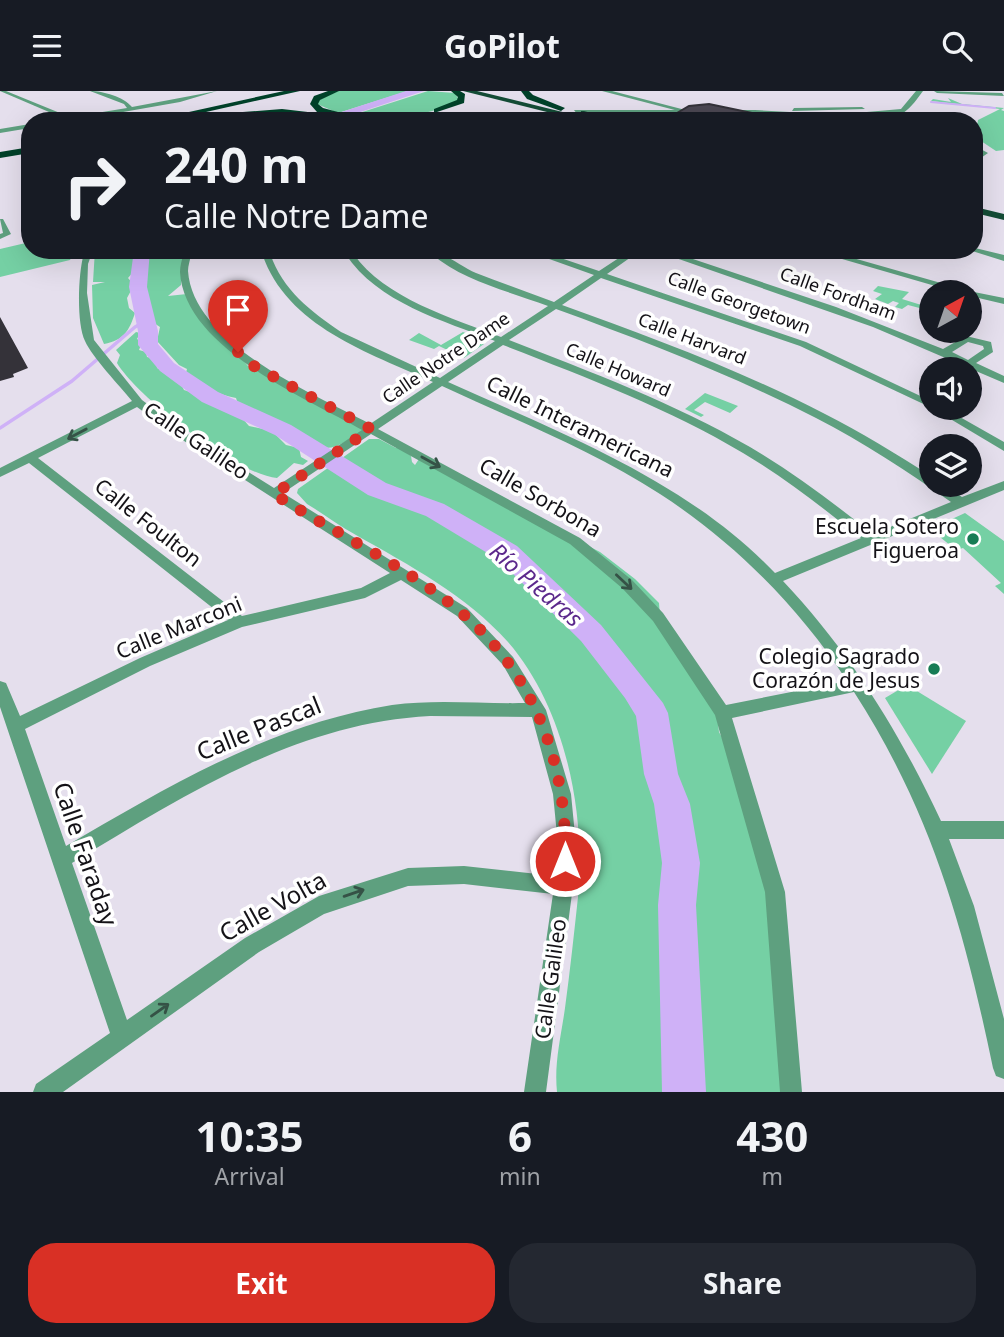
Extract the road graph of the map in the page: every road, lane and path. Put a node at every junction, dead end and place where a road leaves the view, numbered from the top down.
1 (1, 91) edge
2 (93, 91) edge
3 (184, 91) edge
4 (214, 91) edge
5 (257, 91) edge
6 (296, 91) edge
7 (308, 91) edge
8 (320, 91) edge
9 (335, 91) edge
10 (455, 91) edge
11 (467, 91) edge
12 (491, 91) edge
13 (525, 91) edge
14 (605, 91) edge
15 (937, 91) edge
16 (995, 91) edge
17 (197, 95) junction
18 (917, 95) edge
19 (1003, 95) edge
20 (218, 103) dead end
21 (131, 109) junction
22 (919, 109) dead end
23 (562, 111) junction
24 (757, 111) junction
25 (903, 111) joint
26 (53, 112) edge
27 (112, 112) edge
28 (208, 112) edge
29 (211, 112) edge
30 (214, 112) edge
31 (218, 112) edge
32 (328, 112) edge
33 (434, 112) edge
34 (542, 112) edge
35 (569, 112) edge
36 (577, 112) edge
37 (693, 112) joint
38 (776, 112) edge
39 (794, 112) edge
40 (893, 112) edge
41 (913, 112) edge
42 (21, 128) edge
43 (0, 131) edge
44 (21, 148) edge
45 (0, 152) edge
46 (983, 207) edge
47 (1004, 212) edge
48 (983, 213) edge
49 (1004, 217) edge
50 (0, 221) edge
51 (0, 237) edge
52 (983, 252) edge
53 (1004, 258) edge
54 (86, 259) edge
55 (186, 259) edge
56 (267, 259) edge
57 (352, 259) edge
58 (445, 259) edge
59 (555, 259) edge
60 (623, 259) edge
61 (685, 259) edge
62 (847, 259) edge
63 (601, 274) junction
64 (921, 280) edge
65 (982, 296) edge
66 (1004, 301) edge
67 (555, 306) junction
68 (501, 341) junction
69 (945, 352) junction
70 (956, 357) edge
71 (979, 357) edge
72 (982, 369) edge
73 (1004, 380) edge
74 (441, 382) junction
75 (919, 399) edge
76 (138, 402) junction
77 (958, 420) edge
78 (371, 429) junction
79 (1004, 447) edge
80 (30, 458) junction
81 (0, 473) edge
82 (919, 474) edge
83 (1004, 485) edge
84 (274, 494) junction
85 (953, 497) edge
86 (962, 503) junction
87 (871, 539) junction
88 (403, 573) junction
89 (774, 579) junction
90 (239, 622) junction
91 (858, 685) junction
92 (0, 688) edge
93 (538, 710) junction
94 (722, 713) junction
95 (16, 726) junction
96 (936, 830) junction
97 (1004, 830) edge
98 (60, 860) junction
99 (564, 886) junction
100 (122, 1037) junction
101 (1003, 1060) edge
102 (44, 1092) edge
103 (535, 1092) edge
104 (791, 1092) edge

1 - 26 street
2 - 21 street
3 - 17 street
4 - 17 street
5 - 28 highway
6 - 30 highway
7 - 29 highway
8 - 31 highway
9 - 32 highway
10 - 33 highway
11 - 23 highway
12 - 23 highway
13 - 23 highway
14 - 37 street
15 - 19 street
16 - 19 street
17 - 20 street
17 - 21 street
18 - 25 street
21 - 27 street
22 - 41 street
23 - 34 highway
23 - 35 highway
23 - 36 highway
24 - 37 street
24 - 38 street
24 - 39 street
25 - 40 street
42 - 43 street
44 - 45 highway
46 - 47 highway
48 - 49 highway
50 - 51 street
52 - 53 street
54 - 76 street, Calle Galileo
55 - 78 street, Calle Sorbona
56 - 74 street, Calle Interamericana
57 - 68 street, Calle Howard
58 - 67 street, Calle Harvard
59 - 63 street, Calle Georgetown
60 - 63 street, Calle Notre Dame
61 - 69 street, Calle Fordham
62 - 64 street
63 - 67 street, Calle Notre Dame
63 - 75 street, Calle Georgetown
65 - 66 street
67 - 68 street, Calle Notre Dame
67 - 82 street, Calle Harvard
68 - 74 street, Calle Notre Dame
68 - 87 street, Calle Howard
69 - 70 street, Calle Fordham
69 - 71 street
72 - 73 street, Calle Fordham
74 - 78 street, Calle Notre Dame
74 - 89 street, Calle Interamericana
76 -> 80 street
76 - 84 street, Calle Galileo
77 - 79 street
78 - 84 street, Calle Notre Dame
78 -> 94 street, Calle Sorbona
80 - 81 street
80 - 90 street, Calle Foulton
83 - 86 street
84 - 88 street, Calle Galileo
85 - 86 street
86 - 87 street
87 - 89 street
88 - 90 street, Calle Marconi
88 - 93 street, Calle Galileo
89 - 91 street, Calle Interamericana
90 - 95 street, Calle Marconi
91 - 94 street
91 - 96 street, Calle Interamericana
92 - 95 street, Calle Faraday
93 - 98 street, Calle Pascal
93 - 99 street, Calle Galileo
94 - 104 street, Calle Sorbona
95 - 98 street, Calle Faraday
96 - 97 street
96 - 101 street, Calle Interamericana
98 - 100 street, Calle Faraday
100 -> 99 street, Calle Volta
99 - 103 street, Calle Galileo
100 - 102 street, Calle Volta

